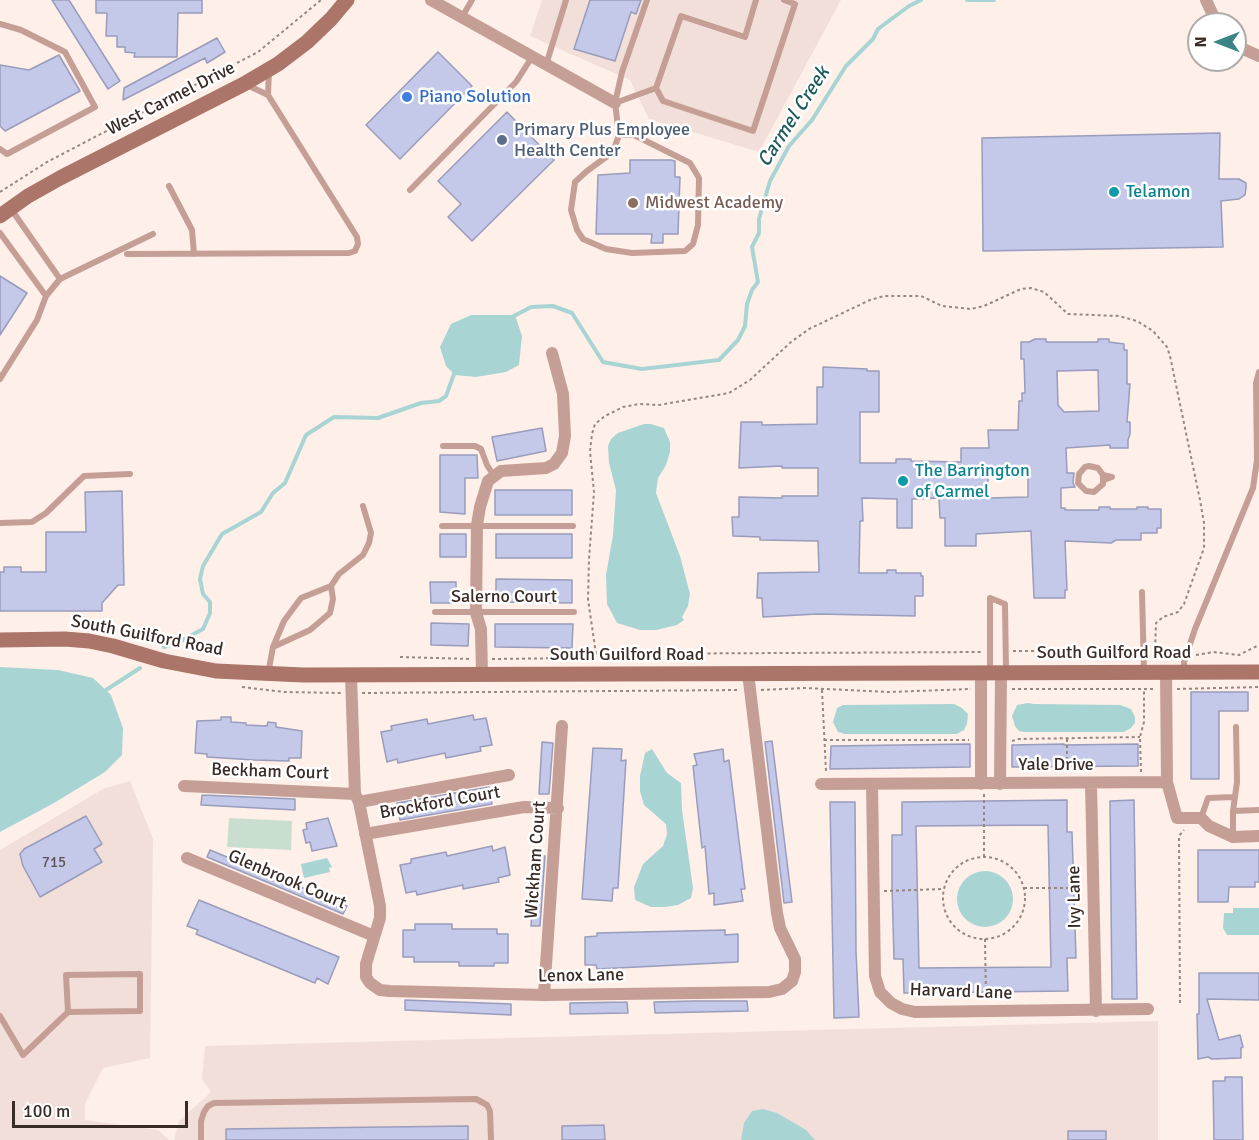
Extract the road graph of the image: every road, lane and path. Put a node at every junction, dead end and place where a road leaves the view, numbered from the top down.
1 (321, 0) edge
2 (347, 0) edge
3 (431, 0) edge
4 (472, 0) edge
5 (566, 0) edge
6 (647, 0) edge
7 (756, 0) edge
8 (784, 0) edge
9 (462, 17) junction
10 (0, 24) edge
11 (532, 57) junction
12 (546, 65) junction
13 (270, 69) junction
14 (244, 84) junction
15 (656, 88) junction
16 (268, 95) junction
17 (615, 103) junction
18 (619, 135) junction
19 (0, 149) edge
20 (169, 186) dead end
21 (410, 190) dead end
22 (0, 192) edge
23 (3, 212) edge
24 (0, 233) edge
25 (153, 234) dead end
26 (194, 254) junction
27 (127, 255) dead end
28 (60, 279) junction
29 (46, 296) junction
30 (552, 353) dead end
31 (1259, 372) edge
32 (0, 379) edge
33 (443, 446) dead end
34 (130, 474) dead end
35 (494, 476) junction
36 (1103, 477) joint
37 (363, 506) dead end
38 (0, 523) edge
39 (477, 525) junction
40 (442, 526) dead end
41 (573, 526) dead end
42 (331, 586) junction
43 (1142, 592) dead end
44 (435, 612) dead end
45 (574, 612) dead end
46 (476, 613) junction
47 (0, 640) edge
48 (1259, 645) edge
49 (273, 647) junction
50 (1009, 651) dead end
51 (1134, 651) dead end
52 (983, 652) dead end
53 (1150, 652) dead end
54 (1155, 652) junction
55 (596, 654) junction
56 (1187, 656) junction
57 (400, 657) dead end
58 (482, 659) junction
59 (1144, 672) junction
60 (1166, 672) junction
61 (1184, 672) junction
62 (1259, 672) edge
63 (995, 673) junction
64 (268, 674) junction
65 (748, 674) junction
66 (482, 675) junction
67 (351, 676) junction
68 (1259, 687) edge
69 (822, 689) junction
70 (975, 689) dead end
71 (764, 690) dead end
72 (1003, 690) dead end
73 (1144, 690) junction
74 (1161, 690) dead end
75 (1176, 690) dead end
76 (562, 726) dead end
77 (1236, 727) dead end
78 (1140, 737) junction
79 (1067, 738) junction
80 (825, 740) junction
81 (976, 740) dead end
82 (1011, 741) dead end
83 (509, 775) dead end
84 (1141, 775) dead end
85 (1067, 776) dead end
86 (823, 781) joint
87 (1167, 782) junction
88 (1091, 783) junction
89 (872, 784) junction
90 (1000, 784) junction
91 (184, 786) dead end
92 (983, 787) junction
93 (1234, 797) junction
94 (357, 798) junction
95 (558, 808) junction
96 (1259, 810) edge
97 (1233, 811) junction
98 (1201, 818) junction
99 (1185, 825) dead end
100 (365, 834) junction
101 (1259, 836) edge
102 (1233, 837) junction
103 (984, 857) junction
104 (187, 858) dead end
105 (1024, 888) junction
106 (1084, 888) dead end
107 (944, 889) junction
108 (882, 891) dead end
109 (374, 936) junction
110 (985, 939) junction
111 (544, 995) junction
112 (1180, 1003) dead end
113 (986, 1004) dead end
114 (1148, 1010) dead end
115 (1096, 1011) junction
116 (68, 1012) junction
117 (0, 1016) edge
118 (201, 1140) edge
119 (491, 1140) edge

1 - 22 path
2 - 13 main road, West Carmel Drive
3 - 9 street
4 - 9 lane
5 - 12 lane
6 - 17 lane
7 - 15 lane
8 - 15 lane
9 - 11 street
10 - 19 lane
11 - 12 street
11 - 21 lane
12 - 17 street
13 - 14 main road, West Carmel Drive
13 - 16 lane
14 - 16 lane
14 - 23 main road, West Carmel Drive
15 - 17 lane
16 - 26 lane
17 - 18 lane
18 - 18 lane
20 - 26 lane
23 - 28 lane
24 - 29 lane
25 - 28 lane
26 - 27 lane
28 - 29 lane
29 - 32 lane
30 - 35 street
31 - 56 lane
33 - 35 lane
34 - 38 lane
35 - 39 street
36 - 36 lane
37 - 42 lane
39 - 40 lane
39 - 41 lane
39 - 46 street
42 - 49 lane
42 - 49 lane
43 - 59 lane
44 - 46 lane, Salerno Court
45 - 46 lane, Salerno Court
46 - 58 street
47 - 64 main road, South Guilford Road
48 - 56 path
49 - 64 lane
50 - 51 path
52 - 55 path
53 - 54 path
54 - 55 path
54 - 56 path
55 - 58 path
56 - 61 lane
57 - 58 path
58 - 66 street
59 - 60 main road, South Guilford Road
59 - 63 main road, South Guilford Road
60 - 61 main road, South Guilford Road
60 - 87 street
61 - 62 main road, South Guilford Road
63 - 63 lane
63 - 65 main road, South Guilford Road
63 - 90 street
63 - 92 street
64 - 67 main road, South Guilford Road
65 - 66 main road, South Guilford Road
65 - 111 street, Lenox Lane
66 - 67 main road, South Guilford Road
67 - 94 street, Lenox Lane
68 - 75 path
69 - 70 path
69 - 71 path
69 - 80 path
72 - 73 path
73 - 74 path
73 - 78 path
76 - 95 street, Wickham Court
77 - 93 lane
78 - 79 path
78 - 84 path
79 - 82 path
79 - 85 path
80 - 81 path
80 - 86 path
83 - 94 street, Brockford Court
86 - 89 street, Yale Drive
87 - 88 street, Yale Drive
87 - 98 street
88 - 90 street, Yale Drive
88 - 115 street, Ivy Lane
89 - 92 street, Yale Drive
89 - 115 street, Harvard Lane
90 - 92 street, Yale Drive
91 - 94 street, Beckham Court
92 - 103 path
93 - 97 lane
93 - 98 lane
94 - 100 street, Lenox Lane
95 - 100 street, Brockford Court
95 - 111 street, Wickham Court
96 - 97 lane
97 - 102 lane
98 - 102 street
99 - 112 path
100 - 109 street, Lenox Lane
101 - 102 street
103 - 105 path
103 - 107 path
104 - 109 street, Glenbrook Court
105 - 106 path
105 - 110 path
107 - 108 path
107 - 110 path
109 - 111 street, Lenox Lane
110 - 113 path
114 - 115 street, Harvard Lane
116 - 116 lane
116 - 117 lane
118 - 119 lane

